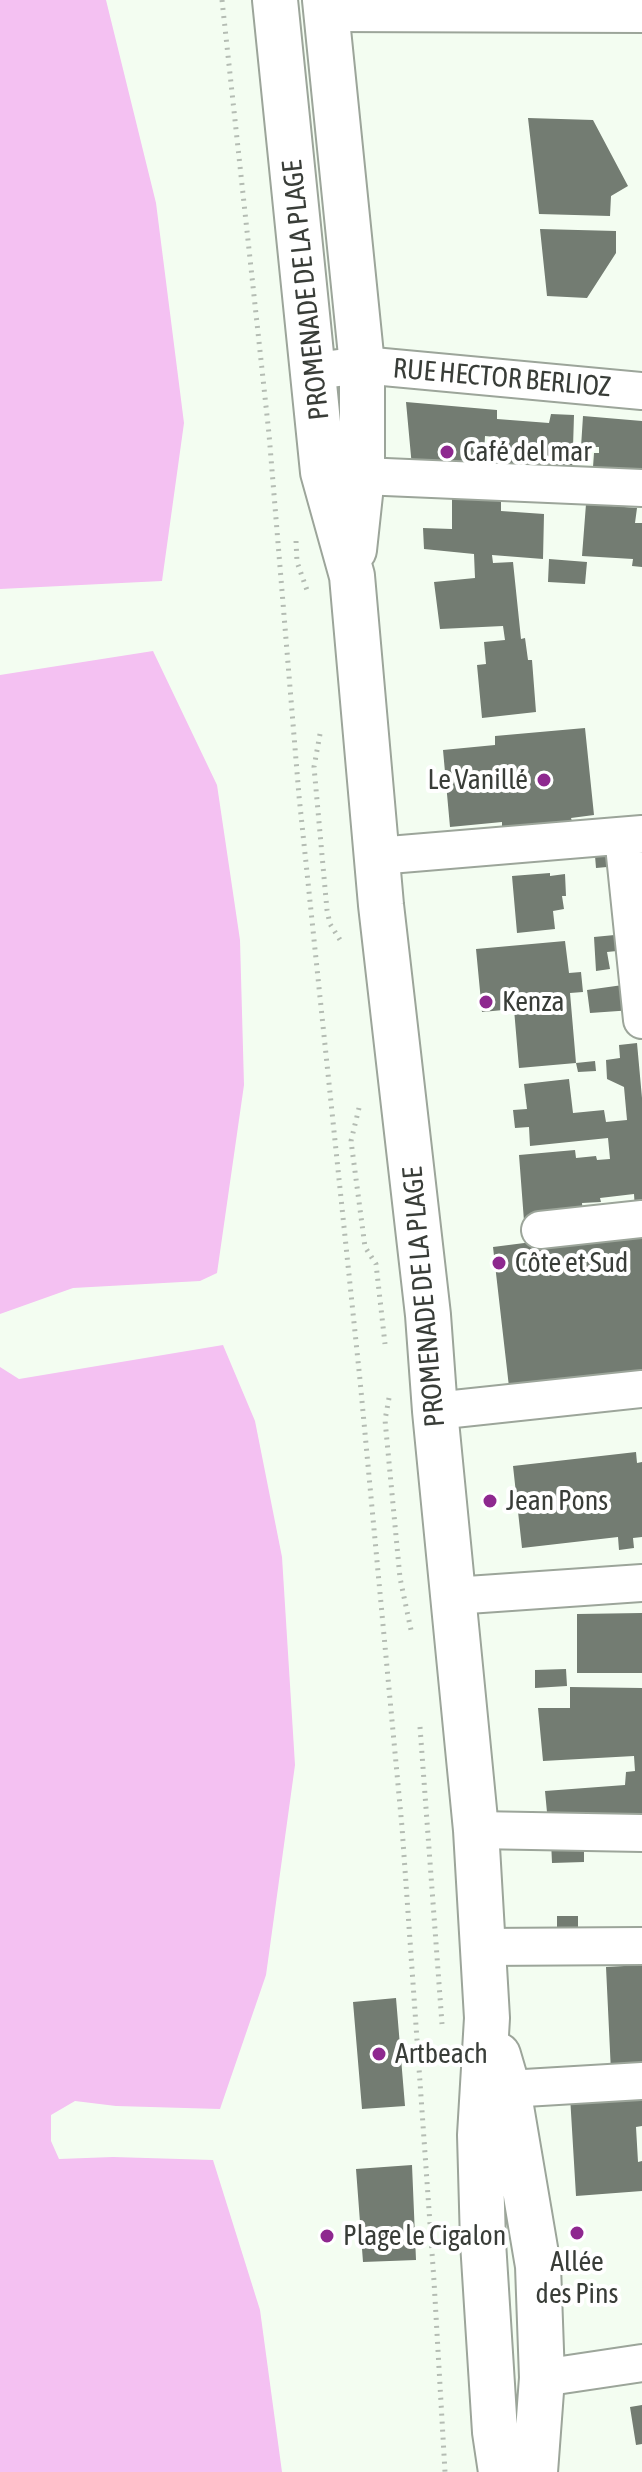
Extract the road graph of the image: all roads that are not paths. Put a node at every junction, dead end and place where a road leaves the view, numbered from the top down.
1 (275, 0) edge
2 (326, 6) edge
3 (642, 14) edge
4 (362, 365) junction
5 (315, 371) junction
6 (642, 391) edge
7 (362, 476) junction
8 (642, 488) edge
9 (352, 576) junction
10 (632, 835) edge
11 (377, 856) junction
12 (642, 1020) edge
13 (642, 1219) edge
14 (540, 1230) dead end
15 (642, 1389) edge
16 (435, 1411) junction
17 (642, 1583) edge
18 (453, 1596) junction
19 (476, 1830) junction
20 (642, 1833) edge
21 (642, 1946) edge
22 (482, 1947) junction
23 (487, 2018) junction
24 (642, 2081) edge
25 (508, 2089) junction
26 (483, 2242) junction
27 (642, 2363) edge
28 (542, 2378) junction
29 (501, 2472) edge
30 (535, 2472) edge

1 - 5 main road, PROMENADE DE LA PLAGE
2 - 3 street
2 - 4 main road, PROMENADE DE LA PLAGE
4 - 5 street, RUE HECTOR BERLIOZ
4 - 6 street, RUE HECTOR BERLIOZ
4 - 7 main road, PROMENADE DE LA PLAGE
5 - 9 main road, PROMENADE DE LA PLAGE
7 - 8 street
7 - 9 main road, PROMENADE DE LA PLAGE
9 - 11 main road, PROMENADE DE LA PLAGE
10 - 11 street
10 - 12 street
11 - 16 main road, PROMENADE DE LA PLAGE
13 - 14 street
15 - 16 street
16 - 18 main road, PROMENADE DE LA PLAGE
17 - 18 street
18 - 19 main road, PROMENADE DE LA PLAGE
19 - 20 street
19 - 22 main road, PROMENADE DE LA PLAGE
21 - 22 street
22 - 23 main road, PROMENADE DE LA PLAGE
23 - 25 main road, PROMENADE DE LA PLAGE
23 - 26 main road, PROMENADE DE LA PLAGE
24 - 25 street
25 - 28 main road, PROMENADE DE LA PLAGE
26 - 28 main road
26 - 29 main road, PROMENADE DE LA PLAGE
27 - 28 street
28 - 30 main road, PROMENADE DE LA PLAGE

